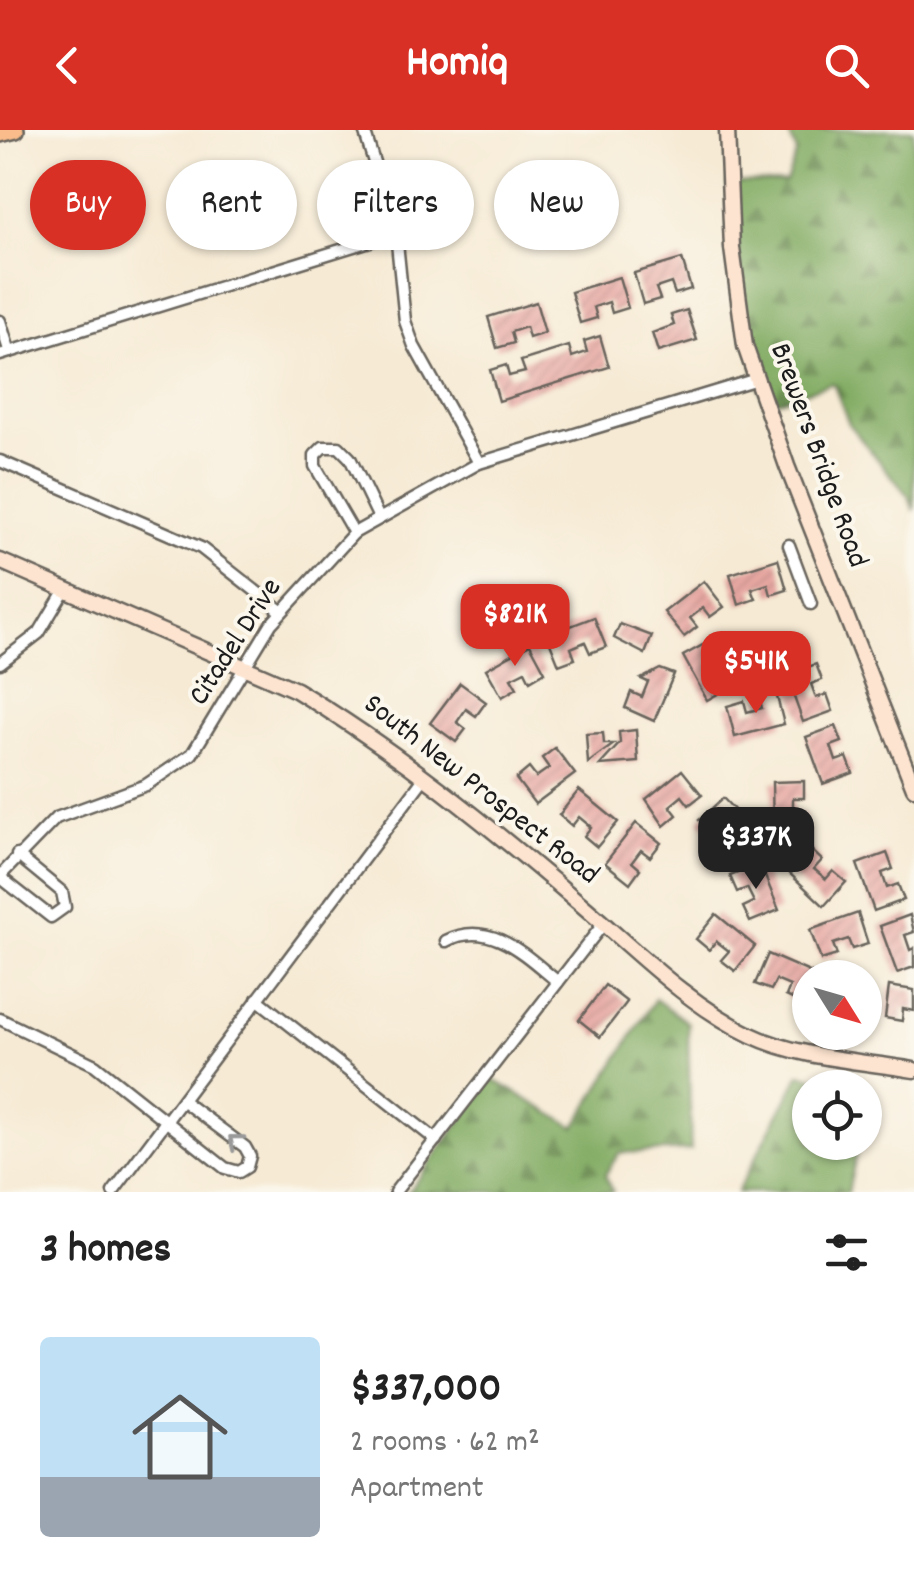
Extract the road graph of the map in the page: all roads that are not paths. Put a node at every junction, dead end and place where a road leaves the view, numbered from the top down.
1 (16, 130) edge
2 (364, 130) edge
3 (727, 130) edge
4 (0, 134) edge
5 (373, 160) edge
6 (340, 250) edge
7 (398, 250) edge
8 (0, 322) edge
9 (4, 352) edge
10 (757, 379) junction
11 (0, 462) edge
12 (479, 463) junction
13 (379, 518) junction
14 (354, 533) junction
15 (789, 545) dead end
16 (0, 561) edge
17 (64, 591) junction
18 (811, 604) dead end
19 (281, 610) junction
20 (0, 663) edge
21 (244, 667) junction
22 (425, 776) junction
23 (914, 788) edge
24 (18, 856) junction
25 (0, 877) edge
26 (604, 923) junction
27 (446, 941) dead end
28 (558, 982) junction
29 (257, 1000) junction
30 (0, 1018) edge
31 (914, 1070) edge
32 (183, 1101) junction
33 (167, 1122) junction
34 (436, 1140) junction
35 (113, 1192) edge
36 (396, 1192) edge

1 - 4 main road
2 - 5 street
3 - 10 main road, Brewers Bridge Road
6 - 9 street
7 - 12 street
8 - 9 street
10 - 12 street, Citadel Drive
10 - 23 main road, Brewers Bridge Road
11 - 19 street
12 - 13 street, Citadel Drive
13 - 14 street, Citadel Drive
13 - 14 street
14 - 19 street, Citadel Drive
15 - 18 street
16 - 17 main road, South New Prospect Road
17 - 20 street
17 - 21 main road, South New Prospect Road
19 - 21 street, Citadel Drive
21 - 22 main road, South New Prospect Road
21 - 24 street, Citadel Drive
22 - 26 main road, South New Prospect Road
22 - 29 street
24 - 25 street, Citadel Drive
24 - 25 street
26 - 28 street
26 - 31 main road, South New Prospect Road
27 - 28 street
28 - 34 street
29 - 32 street
29 - 34 street
30 - 33 street
32 - 33 street
33 -> 32 street
33 - 35 street
34 - 36 street

